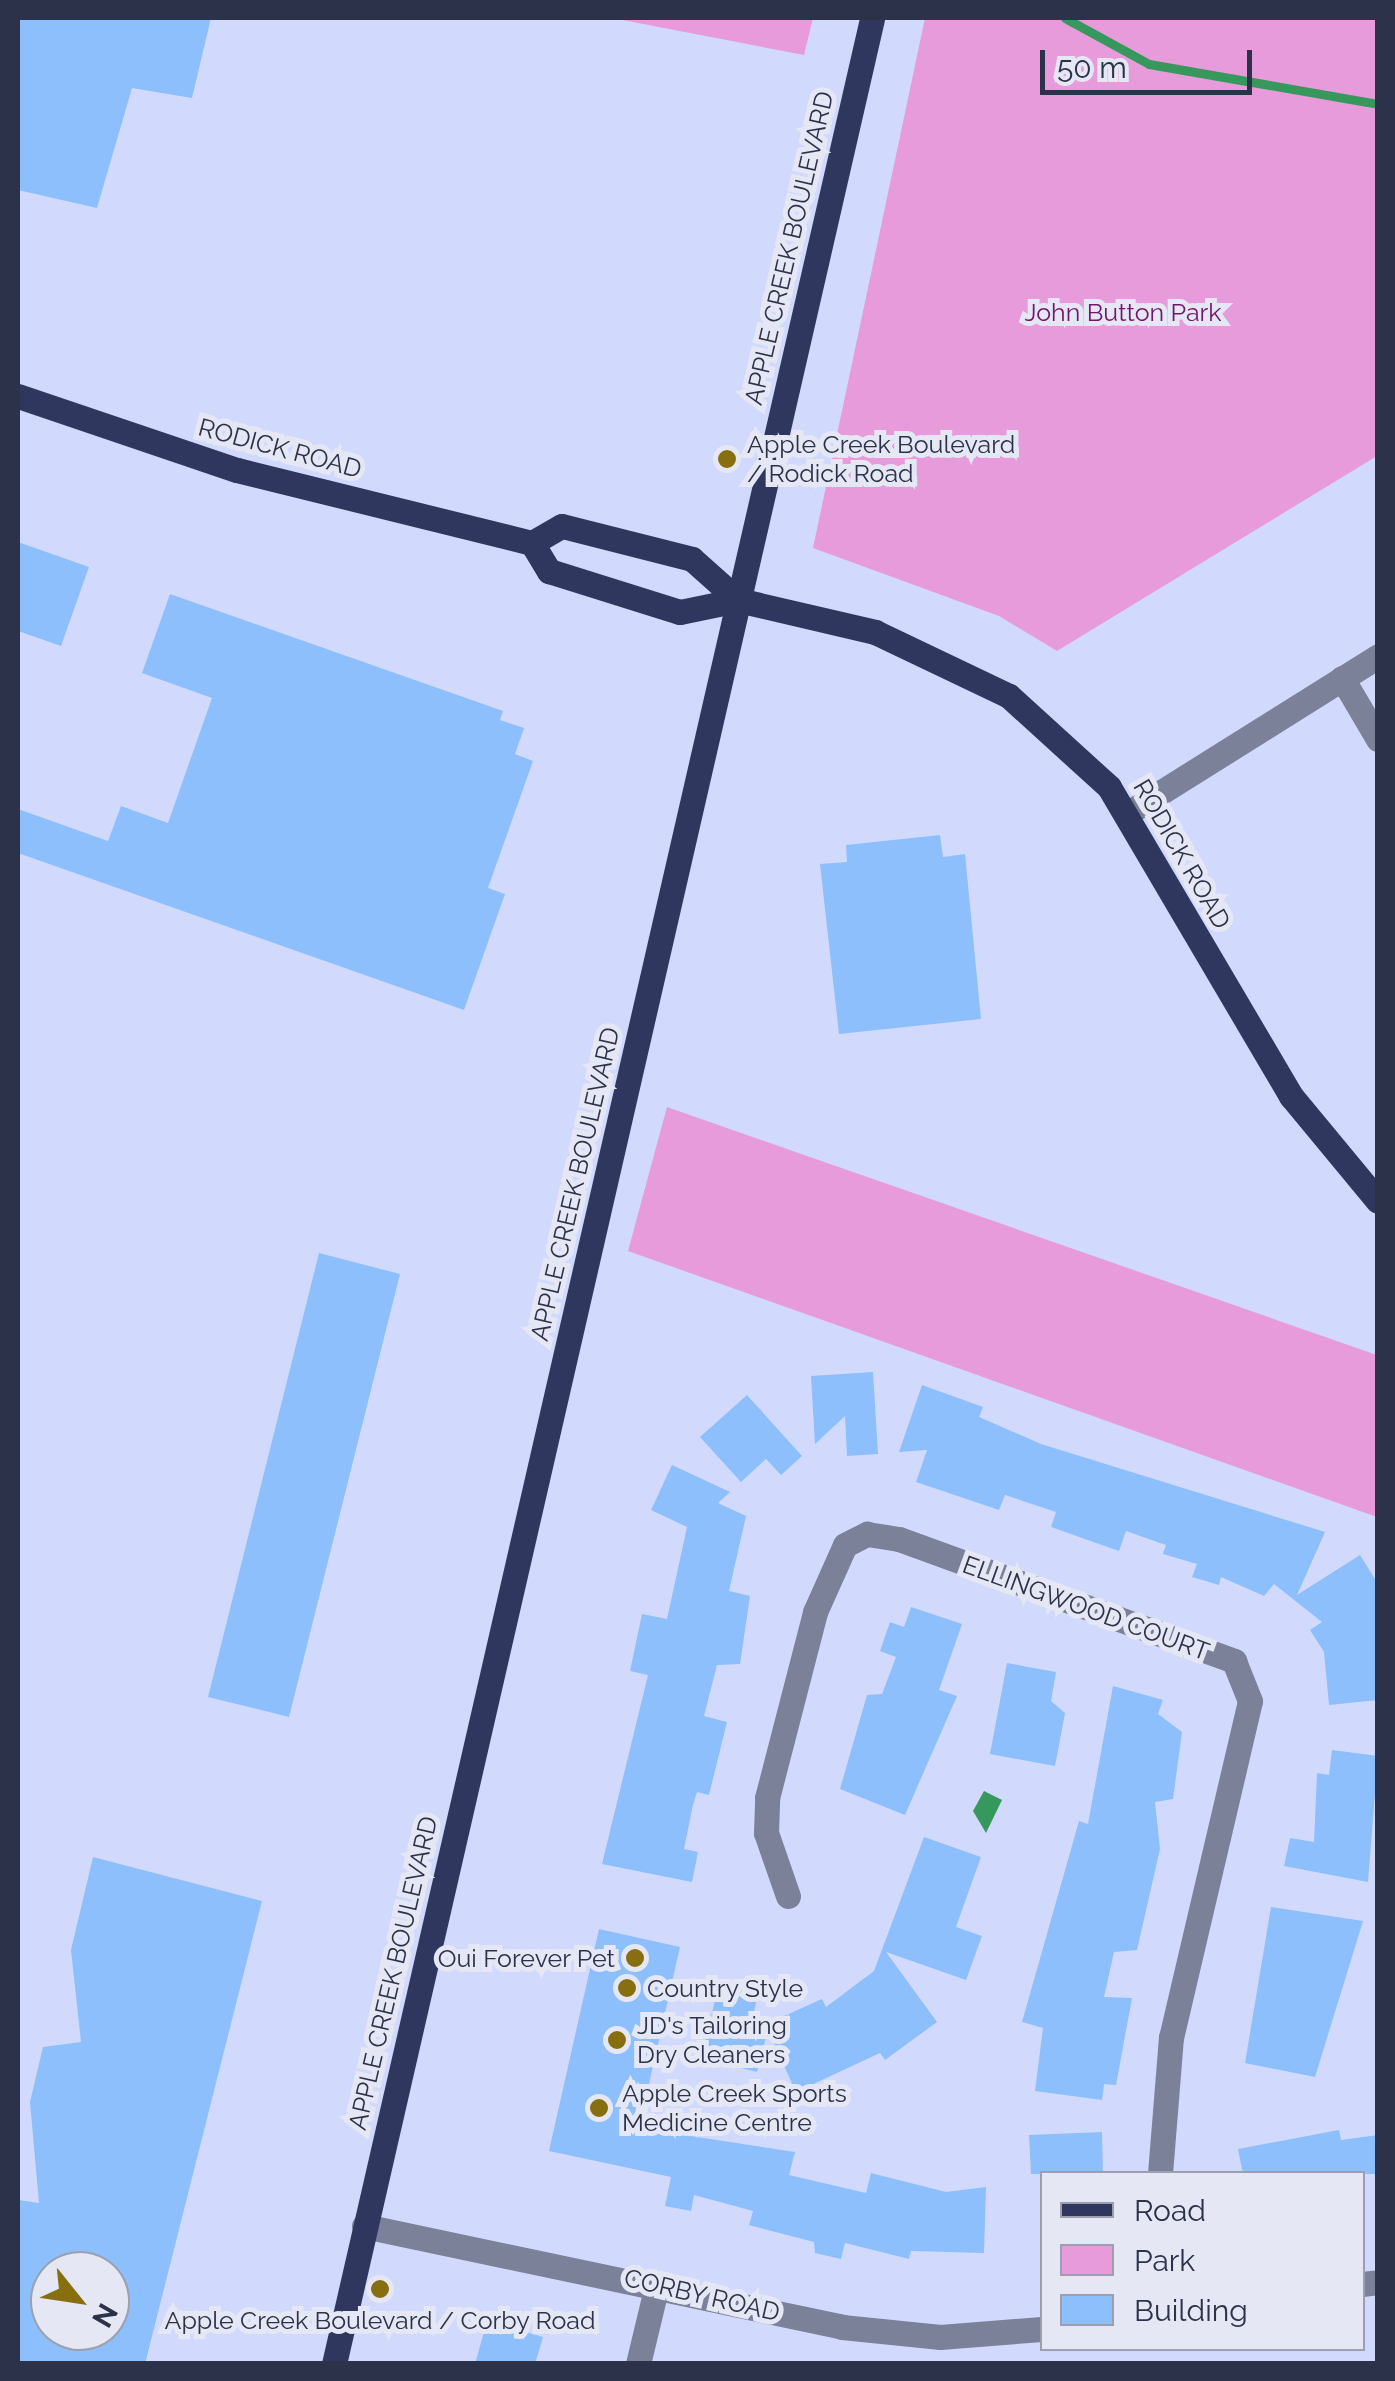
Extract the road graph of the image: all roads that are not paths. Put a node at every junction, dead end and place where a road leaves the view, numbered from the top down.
1 (872, 18) edge
2 (18, 396) edge
3 (532, 543) junction
4 (738, 600) junction
5 (1378, 656) edge
6 (1342, 678) junction
7 (1378, 739) edge
8 (1128, 813) junction
9 (1378, 1201) edge
10 (788, 1896) dead end
11 (1160, 2171) edge
12 (364, 2226) junction
13 (657, 2286) junction
14 (1040, 2329) edge
15 (334, 2364) edge
16 (638, 2364) edge

1 - 4 main road, APPLE CREEK BOULEVARD
2 - 3 main road, RODICK ROAD
3 - 4 main road, RODICK ROAD
3 - 4 main road, RODICK ROAD
4 - 8 main road, RODICK ROAD
4 - 12 main road, APPLE CREEK BOULEVARD
5 - 6 street
6 - 7 street
6 - 8 street
8 - 9 main road, RODICK ROAD
10 - 11 street, ELLINGWOOD COURT
12 - 13 street, CORBY ROAD
12 - 15 main road, APPLE CREEK BOULEVARD
13 - 14 street, CORBY ROAD
13 - 16 street

